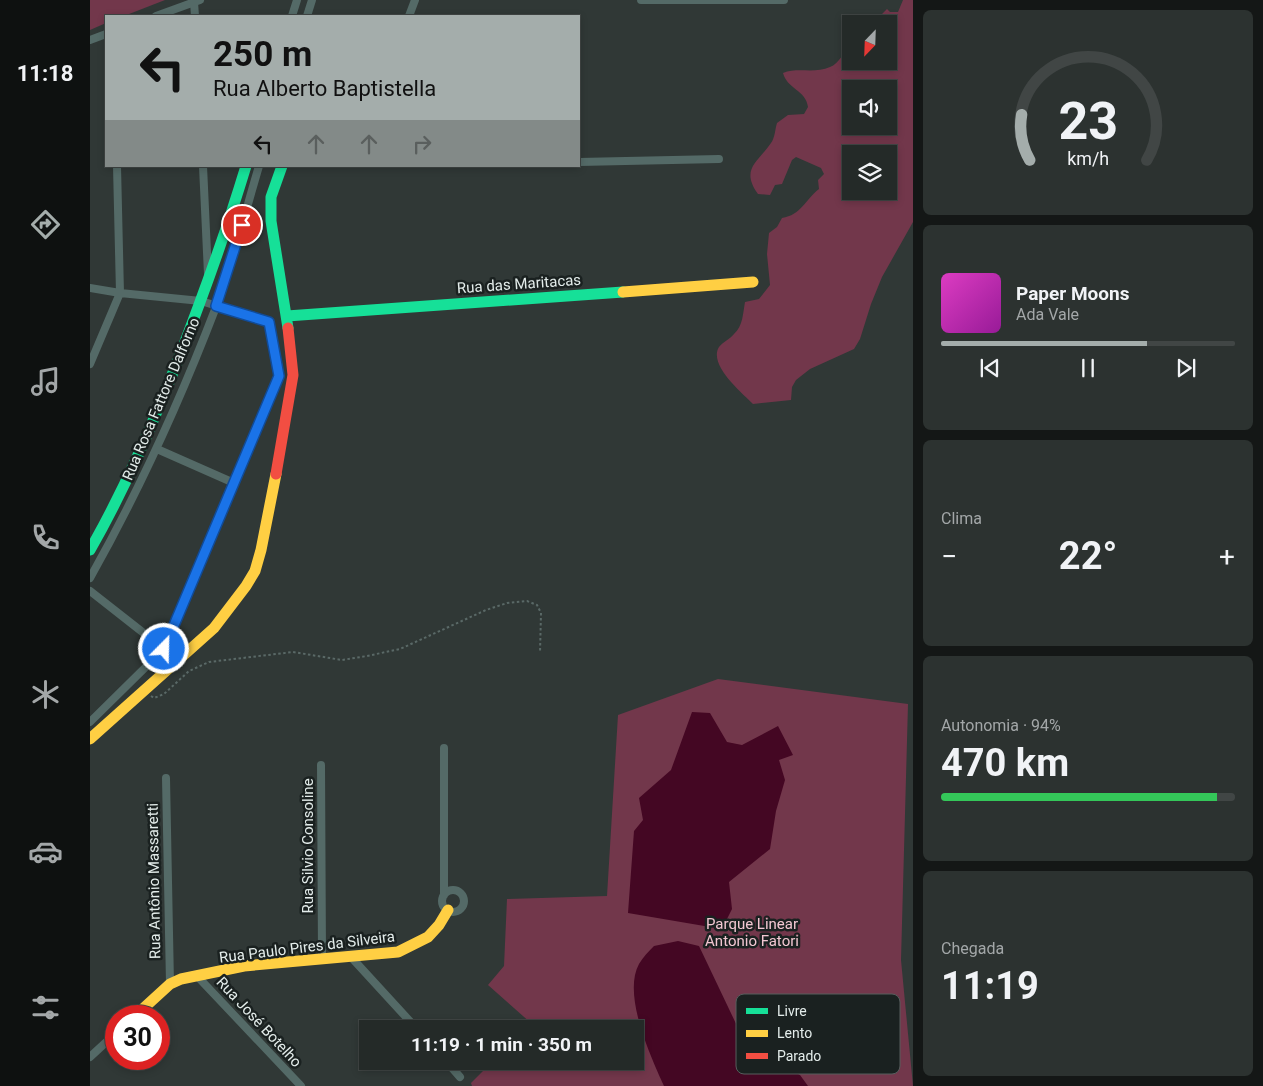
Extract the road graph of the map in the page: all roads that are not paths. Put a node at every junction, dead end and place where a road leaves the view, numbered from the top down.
1 (298, 0) edge
2 (312, 0) edge
3 (415, 0) edge
4 (641, 0) edge
5 (784, 0) edge
6 (197, 1) edge
7 (159, 15) edge
8 (195, 15) edge
9 (292, 15) edge
10 (307, 15) edge
11 (409, 15) edge
12 (105, 34) edge
13 (90, 40) edge
14 (719, 159) dead end
15 (580, 162) edge
16 (118, 167) edge
17 (203, 167) edge
18 (246, 167) edge
19 (259, 167) edge
20 (282, 167) edge
21 (241, 183) junction
22 (253, 187) junction
23 (208, 279) junction
24 (753, 282) dead end
25 (90, 288) edge
26 (120, 294) junction
27 (201, 301) junction
28 (216, 306) junction
29 (286, 316) junction
30 (90, 364) edge
31 (157, 449) junction
32 (234, 482) junction
33 (90, 550) edge
34 (90, 578) edge
35 (90, 591) edge
36 (164, 649) junction
37 (90, 722) edge
38 (90, 739) edge
39 (444, 748) dead end
40 (321, 765) dead end
41 (166, 778) dead end
42 (444, 895) junction
43 (448, 910) junction
44 (351, 956) junction
45 (322, 957) junction
46 (197, 976) junction
47 (170, 984) junction
48 (147, 1005) edge
49 (409, 1020) edge
50 (105, 1043) edge
51 (90, 1057) edge
52 (454, 1070) edge
53 (460, 1077) dead end
54 (301, 1086) edge

1 - 9 street
2 - 10 street
3 - 11 street
4 - 5 street
6 - 7 street
6 - 8 street
12 - 13 street
14 - 15 street
16 - 26 street
17 - 23 street
18 - 21 street, Rua Rosa Fattore Dalforno
19 - 22 street, Rua Rosa Fattore Dalforno
20 - 29 street
21 - 22 street
21 - 23 street, Rua Rosa Fattore Dalforno
22 - 28 street, Rua Rosa Fattore Dalforno
23 - 27 street, Rua Rosa Fattore Dalforno
24 - 29 street, Rua das Maritacas
25 - 26 street
26 - 27 street
26 - 30 street
27 - 28 street
27 - 33 street, Rua Rosa Fattore Dalforno
28 - 31 street, Rua Rosa Fattore Dalforno
28 - 32 street
29 - 38 street
31 - 32 street
31 - 34 street, Rua Rosa Fattore Dalforno
32 - 36 street
35 - 36 street
36 - 37 street
39 - 42 street
40 - 45 street, Rua Silvio Consoline
41 - 47 street, Rua Antônio Massaretti
42 - 43 street
42 - 43 street
43 - 44 street, Rua Paulo Pires da Silveira
44 - 45 street, Rua Paulo Pires da Silveira
44 - 49 street
45 - 46 street, Rua Paulo Pires da Silveira
46 - 47 street, Rua Paulo Pires da Silveira
46 - 54 street, Rua José Botelho
47 - 48 street, Rua Paulo Pires da Silveira
50 - 51 street
52 - 53 street

